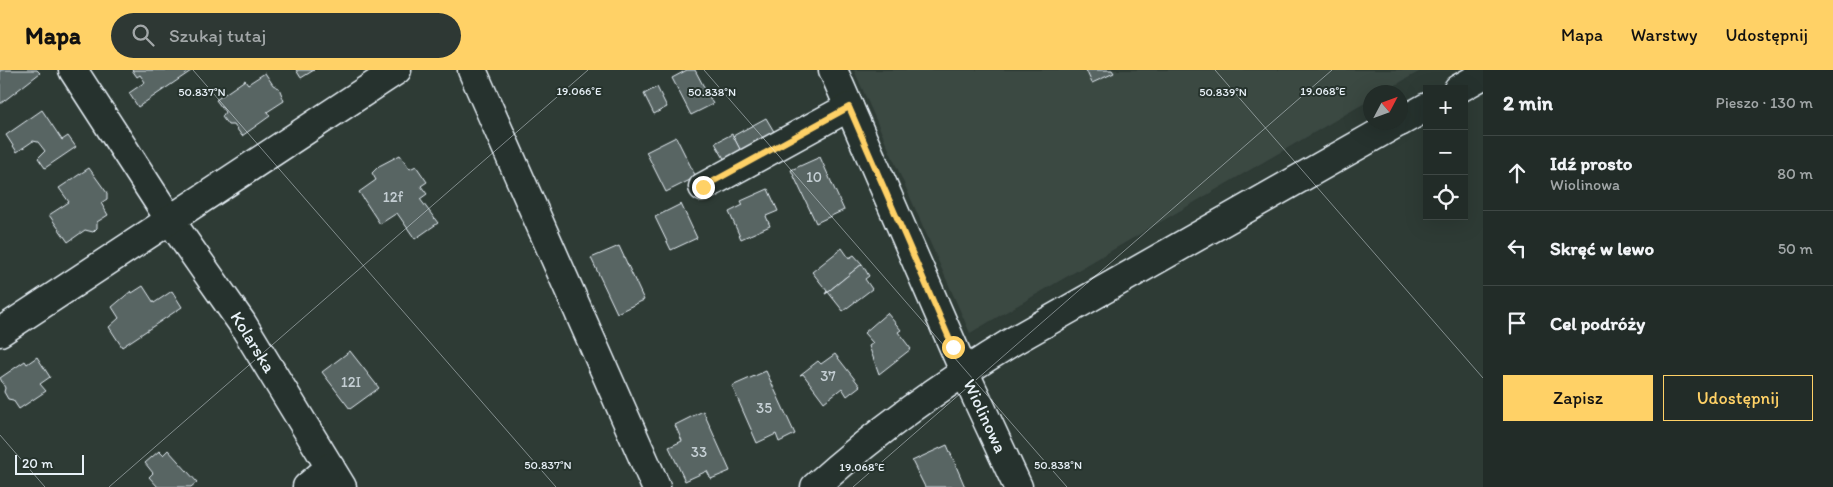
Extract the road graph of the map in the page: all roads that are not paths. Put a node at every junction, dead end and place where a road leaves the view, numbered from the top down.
1 (73, 70) edge
2 (397, 70) edge
3 (472, 70) edge
4 (833, 70) edge
5 (1483, 75) edge
6 (1465, 85) edge
7 (849, 107) junction
8 (1423, 109) edge
9 (1408, 118) edge
10 (1386, 130) edge
11 (703, 187) dead end
12 (170, 220) junction
13 (0, 332) edge
14 (964, 371) junction
15 (336, 477) edge
16 (307, 487) edge
17 (656, 487) edge
18 (814, 487) edge
19 (1018, 487) edge

1 - 12 street, Kolarska
2 - 12 street
3 - 17 street
4 - 7 street, Wiolinowa
5 - 6 street
7 - 11 street
7 - 14 street, Wiolinowa
8 - 9 street
10 - 14 street
12 - 13 street
12 - 15 street, Kolarska
14 - 18 street
14 - 19 street, Wiolinowa
15 - 16 street, Kolarska

